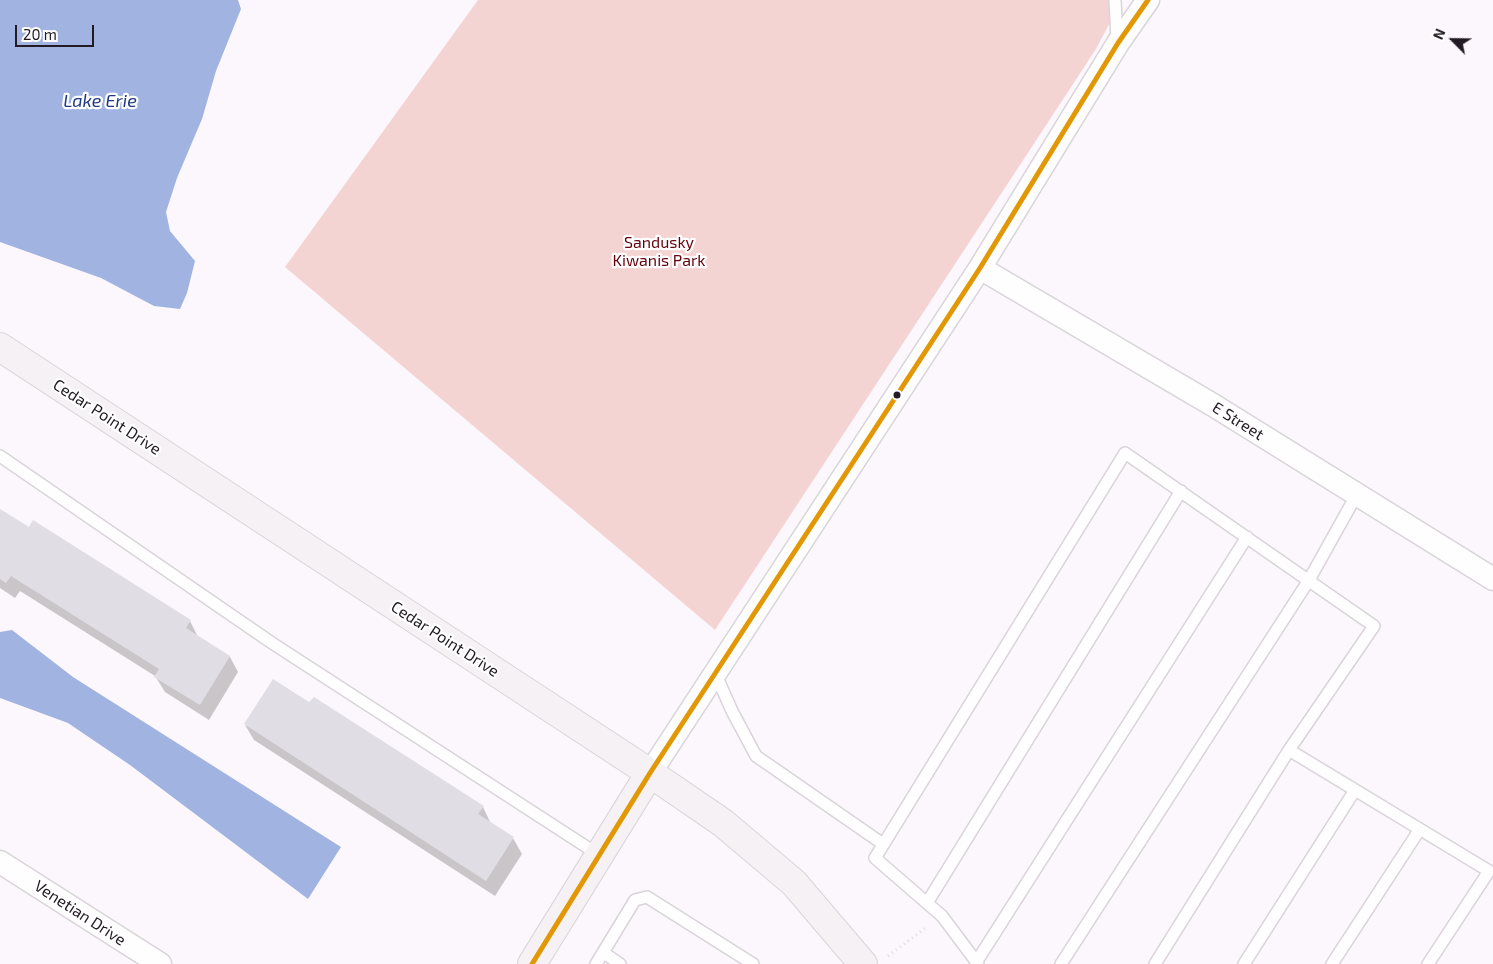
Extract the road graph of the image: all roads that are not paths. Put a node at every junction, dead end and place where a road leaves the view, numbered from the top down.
1 (1115, 0) edge
2 (1148, 0) edge
3 (1118, 43) junction
4 (980, 268) junction
5 (0, 348) edge
6 (0, 456) edge
7 (1182, 491) junction
8 (1356, 494) junction
9 (1247, 537) junction
10 (1493, 579) edge
11 (1309, 580) junction
12 (716, 675) junction
13 (1289, 750) junction
14 (650, 773) junction
15 (1355, 790) junction
16 (1420, 829) junction
17 (883, 844) junction
18 (599, 855) junction
19 (0, 862) edge
20 (927, 903) junction
21 (604, 954) junction
22 (874, 961) edge
23 (978, 963) edge
24 (160, 964) edge
25 (532, 964) edge
26 (596, 964) edge
27 (620, 964) edge
28 (753, 964) edge
29 (1061, 964) edge
30 (1155, 964) edge
31 (1244, 964) edge
32 (1332, 964) edge
33 (1428, 964) edge

1 - 3 lane
2 - 3 street
3 - 4 street
4 - 8 street, E Street
4 - 12 street
5 - 14 main road, Cedar Point Drive
6 - 18 lane
7 - 9 lane
7 - 17 lane
7 - 20 lane
8 - 10 street, E Street
8 - 11 lane
9 - 11 lane
9 - 23 lane
11 - 13 lane
11 - 29 lane
12 - 14 street
12 - 17 lane
13 - 15 lane
13 - 30 lane
14 - 18 main road
14 - 22 main road, Cedar Point Drive
15 - 16 lane
15 - 31 lane
16 - 32 lane
16 - 33 lane
17 - 20 lane
18 - 25 main road
19 - 24 street, Venetian Drive
20 - 23 lane
21 - 26 lane
21 - 27 lane
21 - 28 lane

